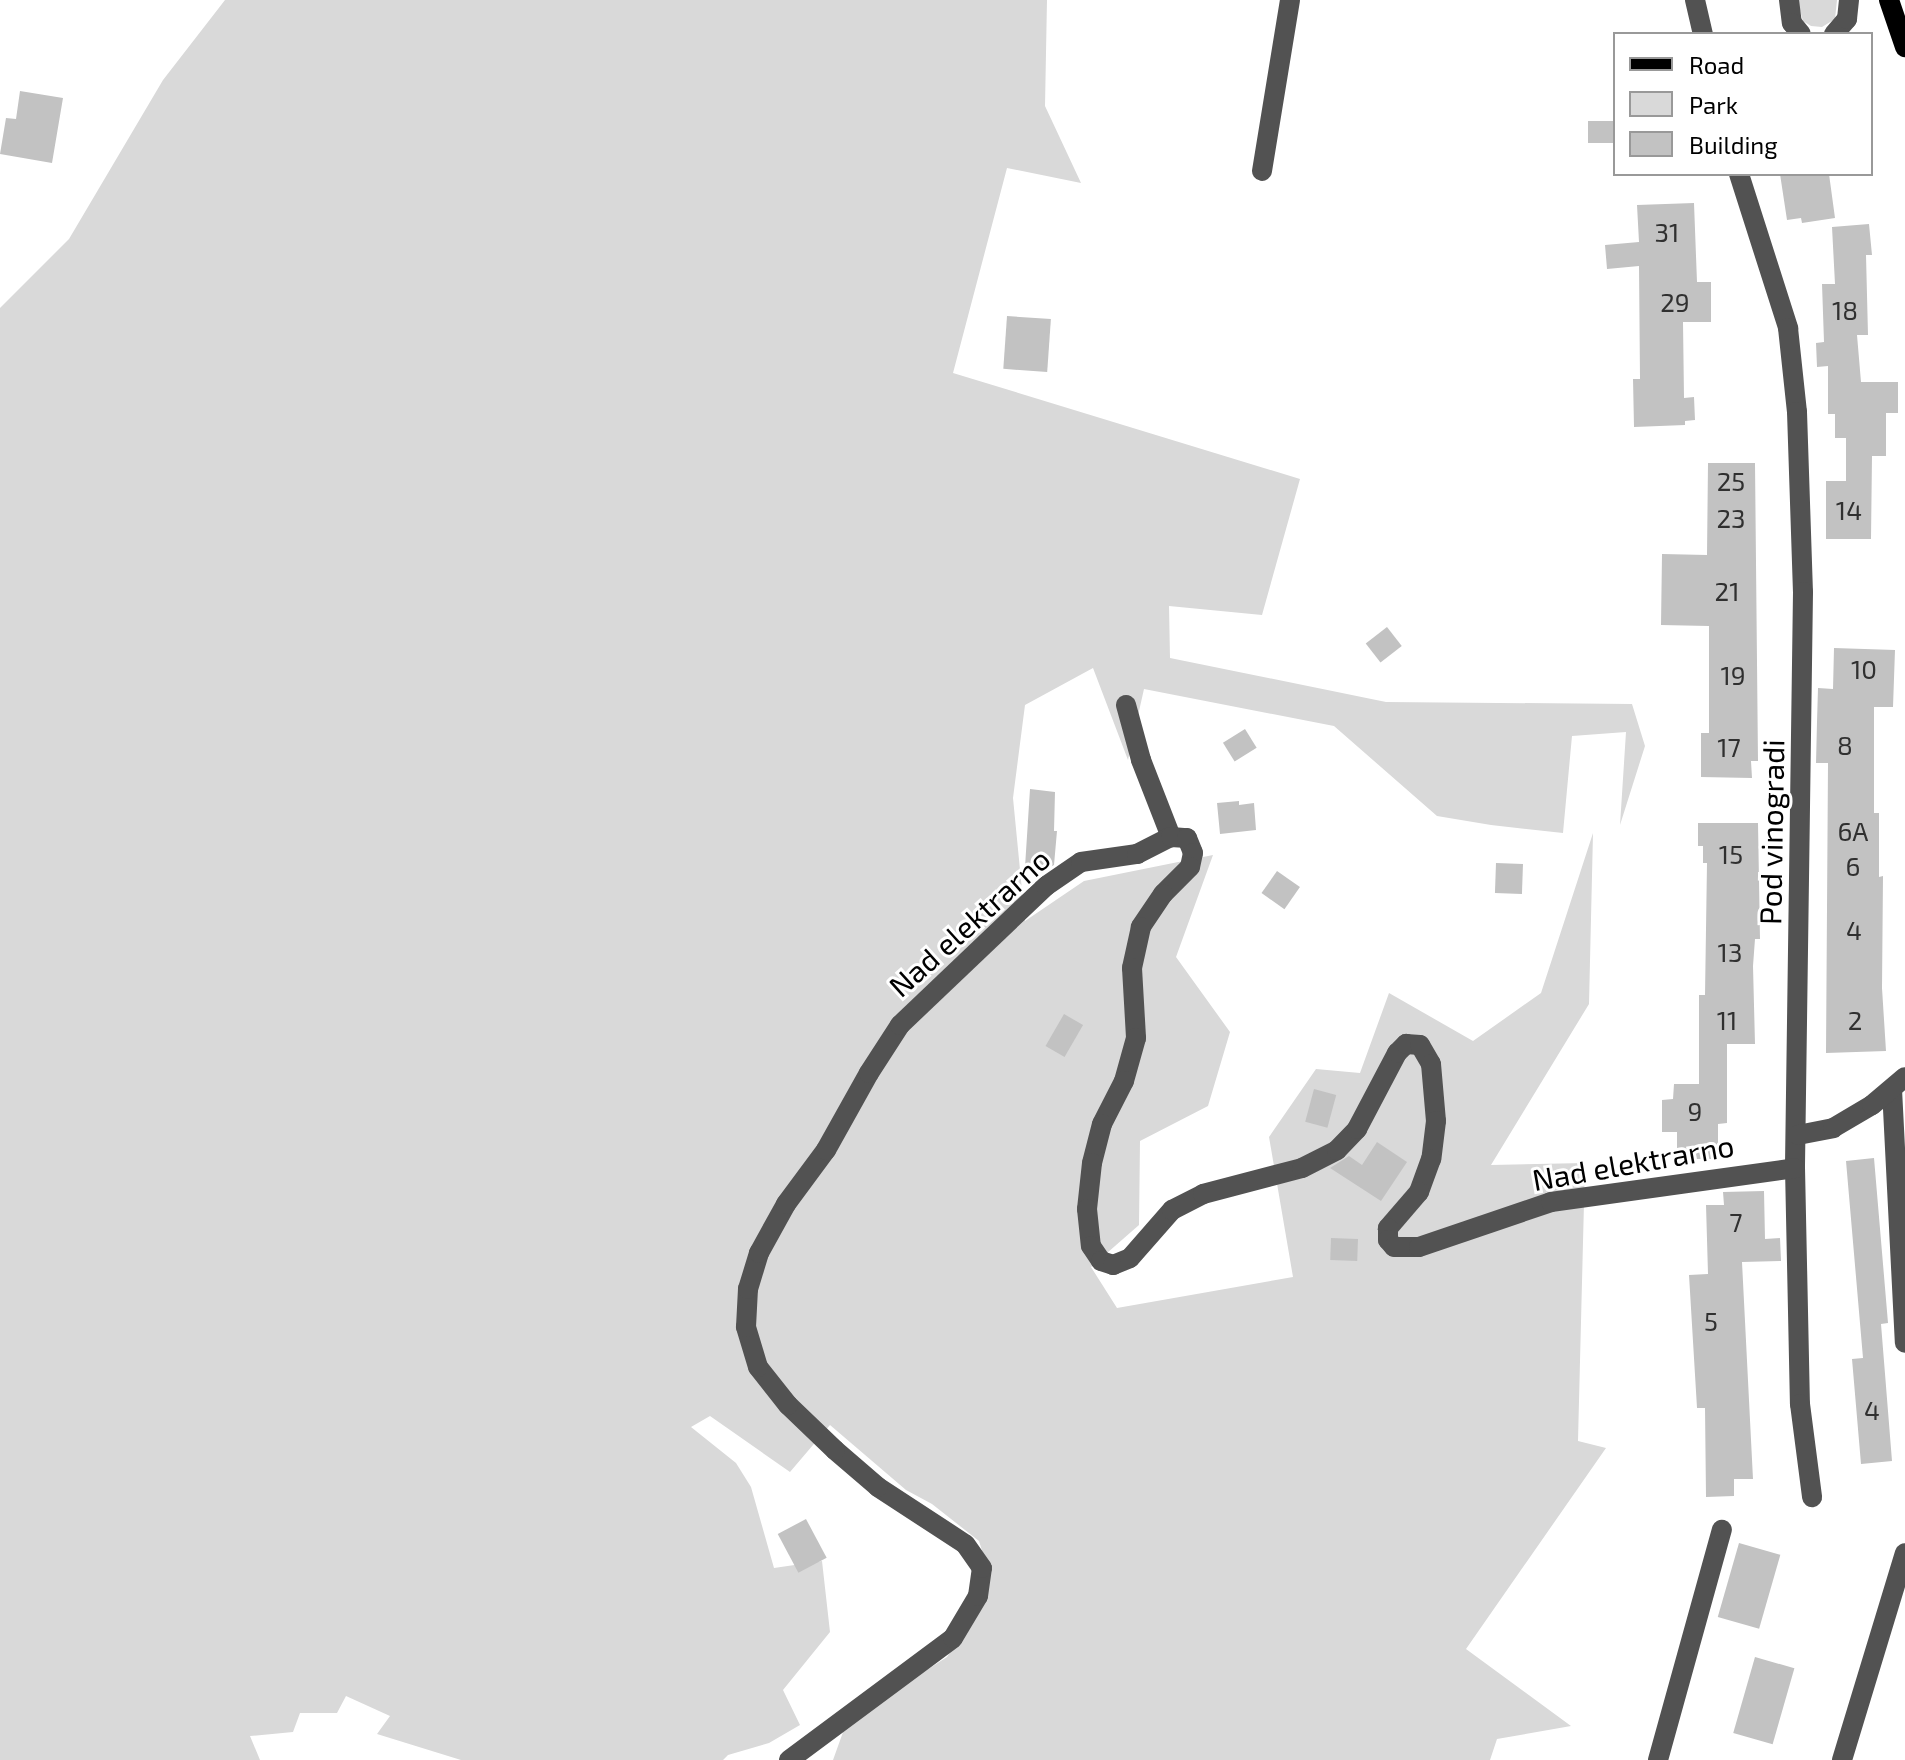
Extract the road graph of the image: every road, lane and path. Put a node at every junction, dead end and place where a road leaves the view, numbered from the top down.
1 (1290, 0) edge
2 (1695, 0) edge
3 (1789, 0) edge
4 (1849, 0) edge
5 (1889, 0) edge
6 (1703, 32) edge
7 (1799, 32) edge
8 (1836, 32) edge
9 (1905, 47) edge
10 (1262, 171) dead end
11 (1740, 176) edge
12 (1126, 705) dead end
13 (1171, 837) junction
14 (1898, 1083) edge
15 (1798, 1135) junction
16 (1795, 1168) junction
17 (1905, 1343) edge
18 (1812, 1497) dead end
19 (1722, 1530) dead end
20 (1905, 1553) edge
21 (789, 1760) edge
22 (1658, 1760) edge
23 (1842, 1760) edge

1 - 10 street
2 - 6 street
3 - 7 street
4 - 8 street
5 - 9 main road
11 - 15 street, Pod vinogradi
12 - 13 street, Nad elektrarno
13 - 16 street, Nad elektrarno
13 - 21 street, Nad elektrarno
14 - 15 street
14 - 17 street
15 - 16 street, Pod vinogradi
16 - 18 street, Pod vinogradi
19 - 22 street
20 - 23 street

